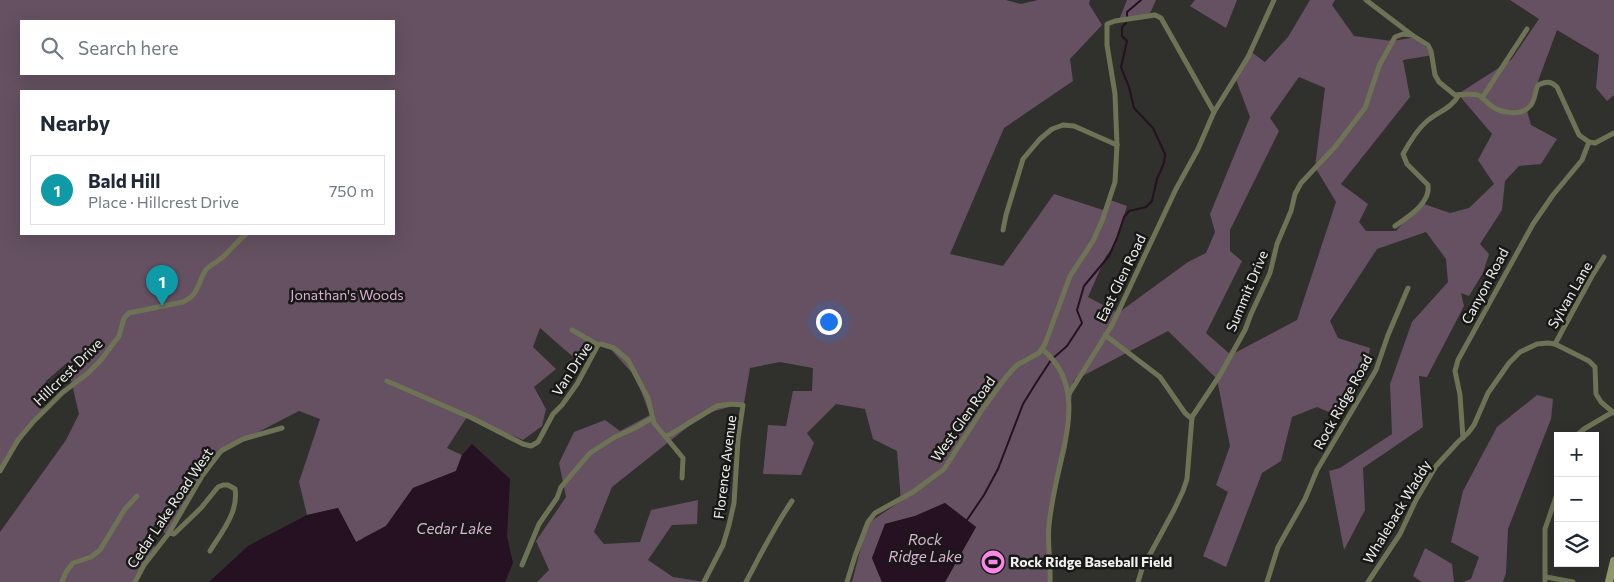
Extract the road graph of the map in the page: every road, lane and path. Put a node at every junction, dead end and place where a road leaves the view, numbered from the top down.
1 (1274, 0) edge
2 (1366, 0) edge
3 (1527, 28) dead end
4 (1412, 35) junction
5 (1459, 95) junction
6 (1482, 98) junction
7 (1214, 112) junction
8 (1614, 133) edge
9 (1591, 143) junction
10 (1117, 146) junction
11 (1395, 226) dead end
12 (1003, 230) dead end
13 (245, 235) edge
14 (1604, 257) dead end
15 (1408, 288) dead end
16 (572, 330) dead end
17 (1104, 336) junction
18 (1555, 344) junction
19 (598, 345) junction
20 (1042, 349) junction
21 (387, 380) dead end
22 (1068, 394) junction
23 (1613, 413) edge
24 (652, 418) junction
25 (1192, 419) junction
26 (282, 428) dead end
27 (1581, 432) edge
28 (665, 436) junction
29 (1463, 438) junction
30 (0, 471) edge
31 (682, 478) dead end
32 (137, 496) dead end
33 (792, 501) dead end
34 (1554, 503) edge
35 (170, 532) junction
36 (210, 551) dead end
37 (1614, 561) edge
38 (522, 565) dead end
39 (1546, 580) edge
40 (62, 582) edge
41 (135, 582) edge
42 (704, 582) edge
43 (746, 582) edge
44 (848, 582) edge
45 (1050, 582) edge
46 (1138, 582) edge
47 (1266, 582) edge
48 (1368, 582) edge
49 (1573, 582) edge
50 (1609, 582) edge

1 - 7 street, East Glen Road
2 - 4 street
3 - 6 street
4 - 5 street
4 - 25 street, Summit Drive
5 - 6 street
5 - 11 street
6 - 9 street
7 - 10 street
7 - 17 street, East Glen Road
8 - 9 street
9 - 29 street, Canyon Road
10 - 12 street
10 - 20 street
13 - 30 street, Hillcrest Drive
14 - 18 street, Sylvan Lane
15 - 47 street, Rock Ridge Road
16 - 19 street
17 - 22 street, East Glen Road
17 - 25 street
18 - 23 street
18 - 29 street
19 - 21 street, Van Drive
19 - 24 street, Van Drive
20 - 22 street
20 - 44 street, West Glen Road
22 - 45 street
23 - 27 street
24 - 28 street, Van Drive
24 - 38 street
25 - 46 street, Summit Drive
26 - 35 street, Cedar Lake Road West
28 - 31 street, Van Drive
28 - 42 street, Florence Avenue
29 - 48 street, Whaleback Waddy
32 - 40 street
33 - 43 street
34 - 39 street
35 - 36 street
35 - 41 street, Cedar Lake Road West
37 - 50 street
39 - 49 street

